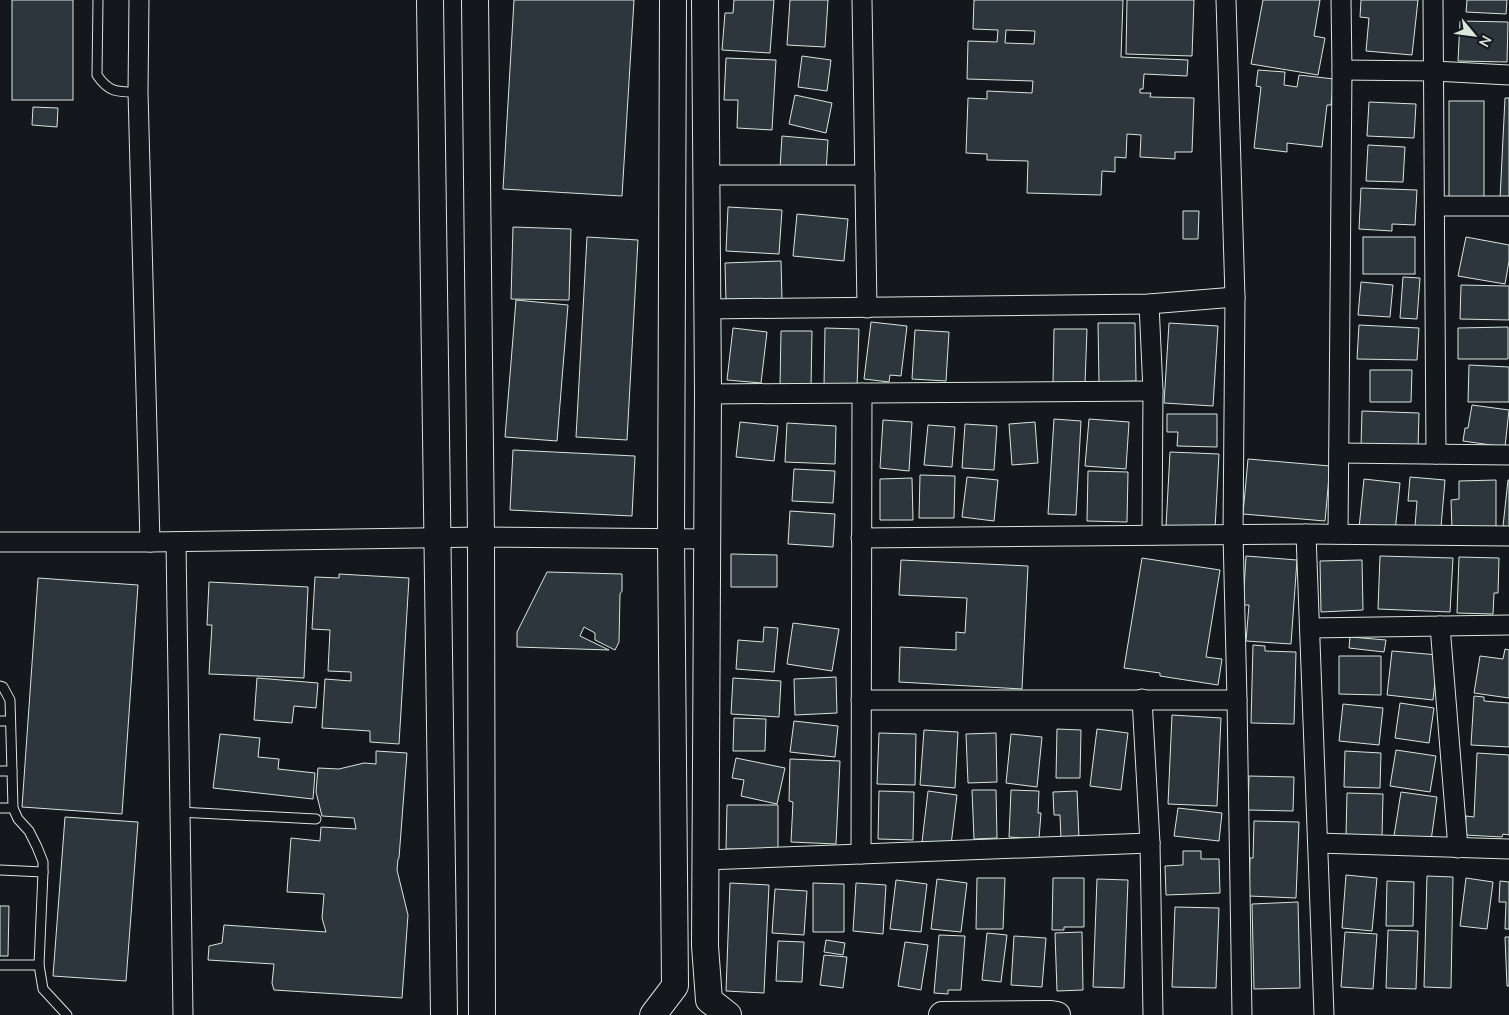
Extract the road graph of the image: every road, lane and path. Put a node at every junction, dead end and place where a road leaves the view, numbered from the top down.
1 (98, 0) edge
2 (139, 0) edge
3 (430, 0) edge
4 (475, 0) edge
5 (673, 0) edge
6 (705, 0) edge
7 (862, 0) edge
8 (1226, 0) edge
9 (1341, 0) edge
10 (1434, 0) edge
11 (1342, 70) junction
12 (1434, 71) junction
13 (1509, 75) edge
14 (138, 92) junction
15 (706, 175) junction
16 (865, 175) junction
17 (1435, 206) junction
18 (1509, 206) edge
19 (1235, 297) junction
20 (1149, 304) junction
21 (866, 308) junction
22 (707, 310) junction
23 (1153, 391) junction
24 (862, 393) junction
25 (708, 394) junction
26 (1339, 453) junction
27 (1436, 454) junction
28 (1509, 455) edge
29 (1233, 534) junction
30 (1306, 534) junction
31 (1338, 534) junction
32 (1152, 535) junction
33 (1509, 536) edge
34 (481, 537) junction
35 (707, 538) junction
36 (861, 538) junction
37 (437, 539) junction
38 (671, 539) junction
39 (0, 542) edge
40 (150, 542) junction
41 (176, 542) junction
42 (1509, 625) edge
43 (1440, 626) junction
44 (1310, 628) junction
45 (0, 686) edge
46 (861, 700) junction
47 (1142, 700) junction
48 (1237, 700) junction
49 (0, 721) edge
50 (10, 721) junction
51 (0, 771) edge
52 (12, 772) junction
53 (0, 808) edge
54 (13, 808) junction
55 (179, 812) junction
56 (316, 819) dead end
57 (1318, 843) junction
58 (1150, 844) junction
59 (1458, 848) junction
60 (1509, 849) edge
61 (860, 854) junction
62 (706, 860) junction
63 (0, 870) edge
64 (43, 872) junction
65 (482, 924) junction
66 (442, 926) junction
67 (0, 965) edge
68 (39, 965) junction
69 (66, 1015) edge
70 (183, 1015) edge
71 (444, 1015) edge
72 (482, 1015) edge
73 (653, 1015) edge
74 (728, 1015) edge
75 (942, 1015) edge
76 (1057, 1015) edge
77 (1153, 1015) edge
78 (1242, 1015) edge
79 (1324, 1015) edge

1 - 14 lane
2 - 14 street
3 - 37 street
4 - 34 street
5 - 38 street
6 - 15 street
7 - 16 street
8 - 19 street
9 - 11 street
10 - 12 street
11 - 12 street
11 - 26 street
12 - 13 street
12 - 17 street
14 - 40 street
15 - 16 street
15 - 22 street
16 - 21 street
17 - 18 street
17 - 27 street
19 - 20 street
19 - 29 street
20 - 21 street
20 - 23 street
21 - 22 street
22 - 25 street
23 - 24 street
23 - 32 street
24 - 25 street
24 - 36 street
25 - 35 street
26 - 27 street
26 - 31 street
27 - 28 street
29 - 30 street
29 - 32 street
29 - 48 street
30 - 31 street
30 - 44 street
31 - 33 street
32 - 36 street
34 - 37 street
34 - 38 street
34 - 65 street
35 - 38 street
35 - 62 street
36 - 46 street
37 - 41 street
37 - 66 street
38 - 73 street
39 - 40 street
40 - 41 street
41 - 55 street
42 - 43 street
43 - 44 street
43 - 59 street
44 - 57 street
45 - 50 lane
46 - 47 street
46 - 61 street
47 - 48 street
47 - 58 street
48 - 78 street
49 - 50 lane
50 - 52 lane
51 - 52 lane
52 - 54 lane
53 - 54 lane
54 - 64 lane
55 - 56 lane
55 - 70 street
57 - 59 street
57 - 79 street
58 - 61 street
58 - 77 street
59 - 60 street
61 - 62 street
62 - 74 street
63 - 64 lane
64 - 68 lane
65 - 66 street
65 - 72 street
66 - 71 street
67 - 68 lane
68 - 69 lane
75 - 76 street

